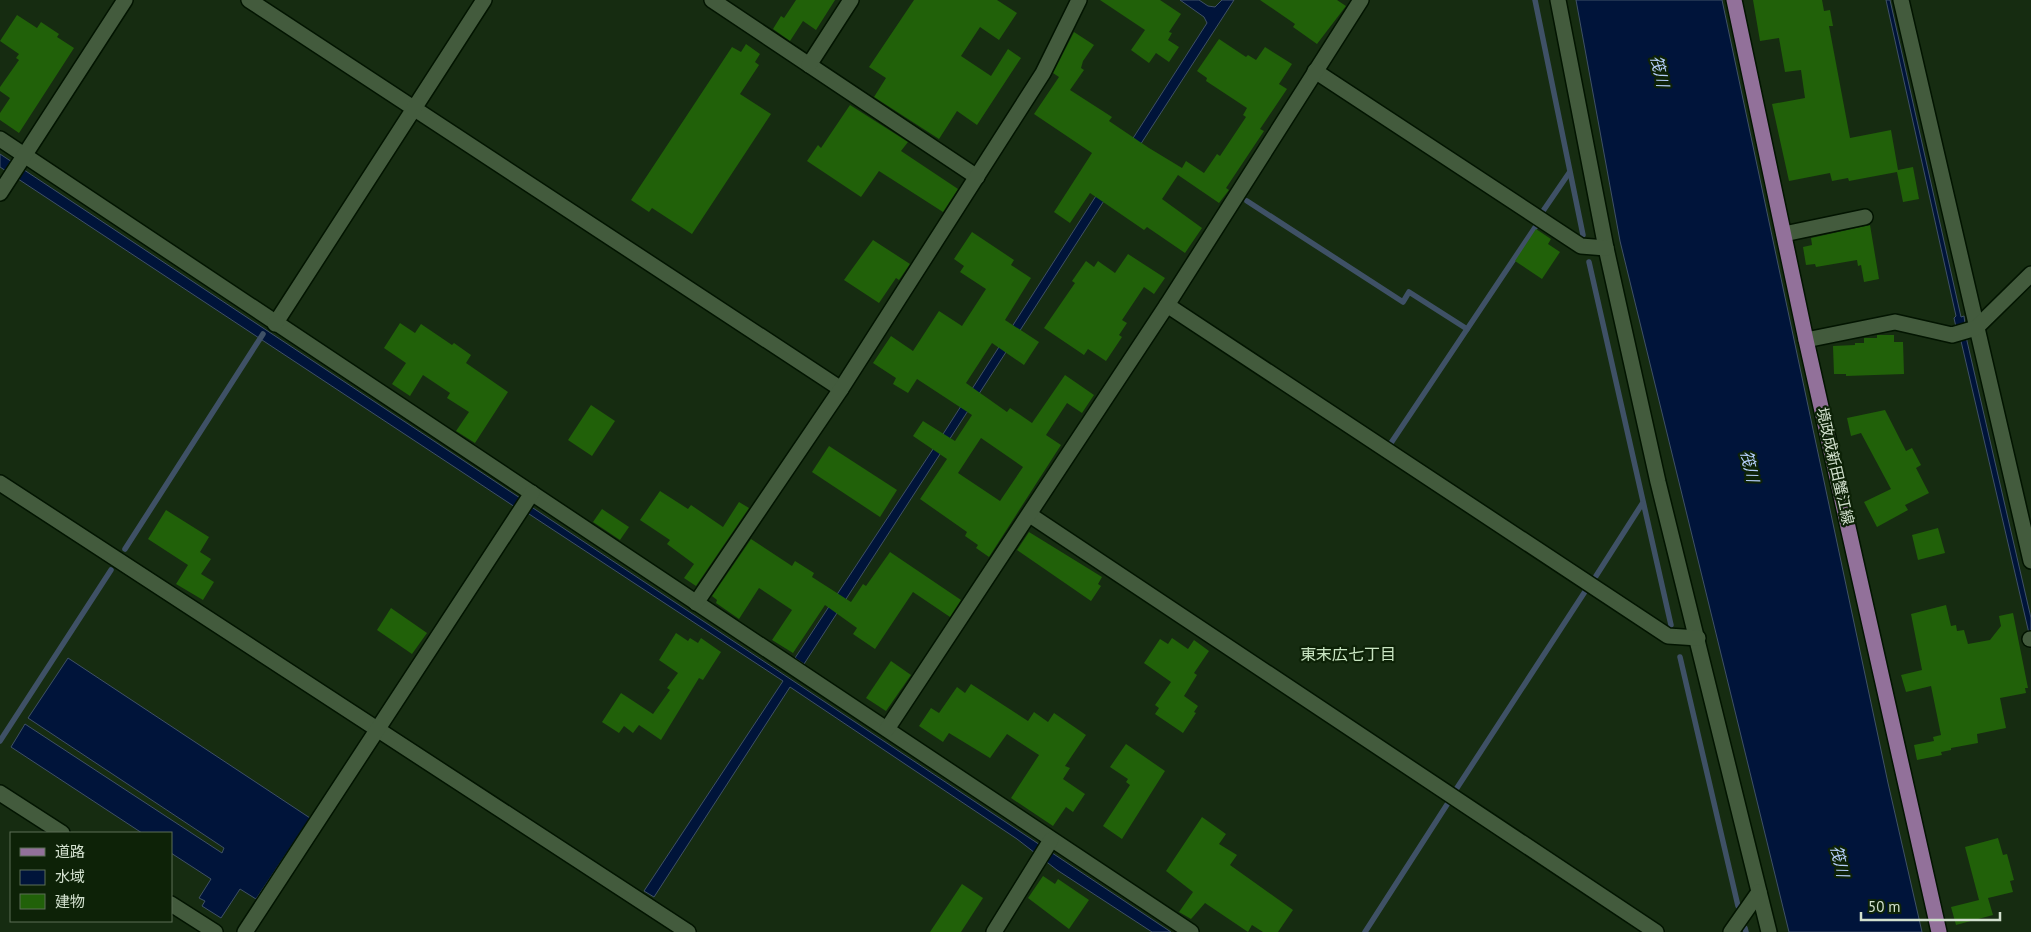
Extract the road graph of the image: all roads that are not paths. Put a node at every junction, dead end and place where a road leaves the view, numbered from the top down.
1 (126, 0) edge
2 (249, 0) edge
3 (484, 0) edge
4 (850, 0) edge
5 (1079, 0) edge
6 (1361, 0) edge
7 (1558, 0) edge
8 (1734, 0) edge
9 (1901, 0) edge
10 (721, 2) edge
11 (809, 65) junction
12 (1315, 71) junction
13 (415, 108) junction
14 (0, 139) edge
15 (23, 157) junction
16 (976, 177) junction
17 (1, 191) edge
18 (1865, 218) dead end
19 (1784, 234) junction
20 (1606, 248) junction
21 (2031, 274) edge
22 (1167, 305) junction
23 (276, 324) junction
24 (1976, 328) junction
25 (1806, 340) junction
26 (841, 389) junction
27 (0, 483) edge
28 (532, 493) junction
29 (1030, 515) junction
30 (2031, 561) edge
31 (696, 603) junction
32 (1698, 638) junction
33 (887, 729) junction
34 (379, 730) junction
35 (0, 794) edge
36 (60, 832) edge
37 (1046, 849) junction
38 (1759, 892) junction
39 (172, 905) edge
40 (216, 932) edge
41 (245, 932) edge
42 (688, 932) edge
43 (994, 932) edge
44 (1191, 932) edge
45 (1656, 932) edge
46 (1731, 932) edge
47 (1769, 932) edge
48 (1939, 932) edge

1 - 15 street
2 - 13 street
3 - 13 street
4 - 11 street
5 - 16 street
6 - 12 street
7 - 20 street
8 - 19 main road, 境政成新田蟹江線
9 - 24 street
10 - 11 street
11 - 16 street
12 - 20 street
12 - 22 street
13 - 23 street
13 - 26 street
14 - 15 street
15 - 17 street
15 - 23 street
16 - 26 street
18 - 19 street
19 - 25 main road, 境政成新田蟹江線
20 - 32 street
21 - 24 street
22 - 29 street
22 - 32 street
23 - 28 street
24 - 25 street
24 - 30 street
25 - 48 main road, 境政成新田蟹江線
26 - 31 street
27 - 34 street
28 - 31 street
28 - 34 street
29 - 33 street
29 - 45 street
31 - 33 street
32 - 38 street
33 - 37 street
34 - 41 street
34 - 42 street
35 - 36 street
37 - 43 street
37 - 44 street
38 - 46 street
38 - 47 street
39 - 40 street

